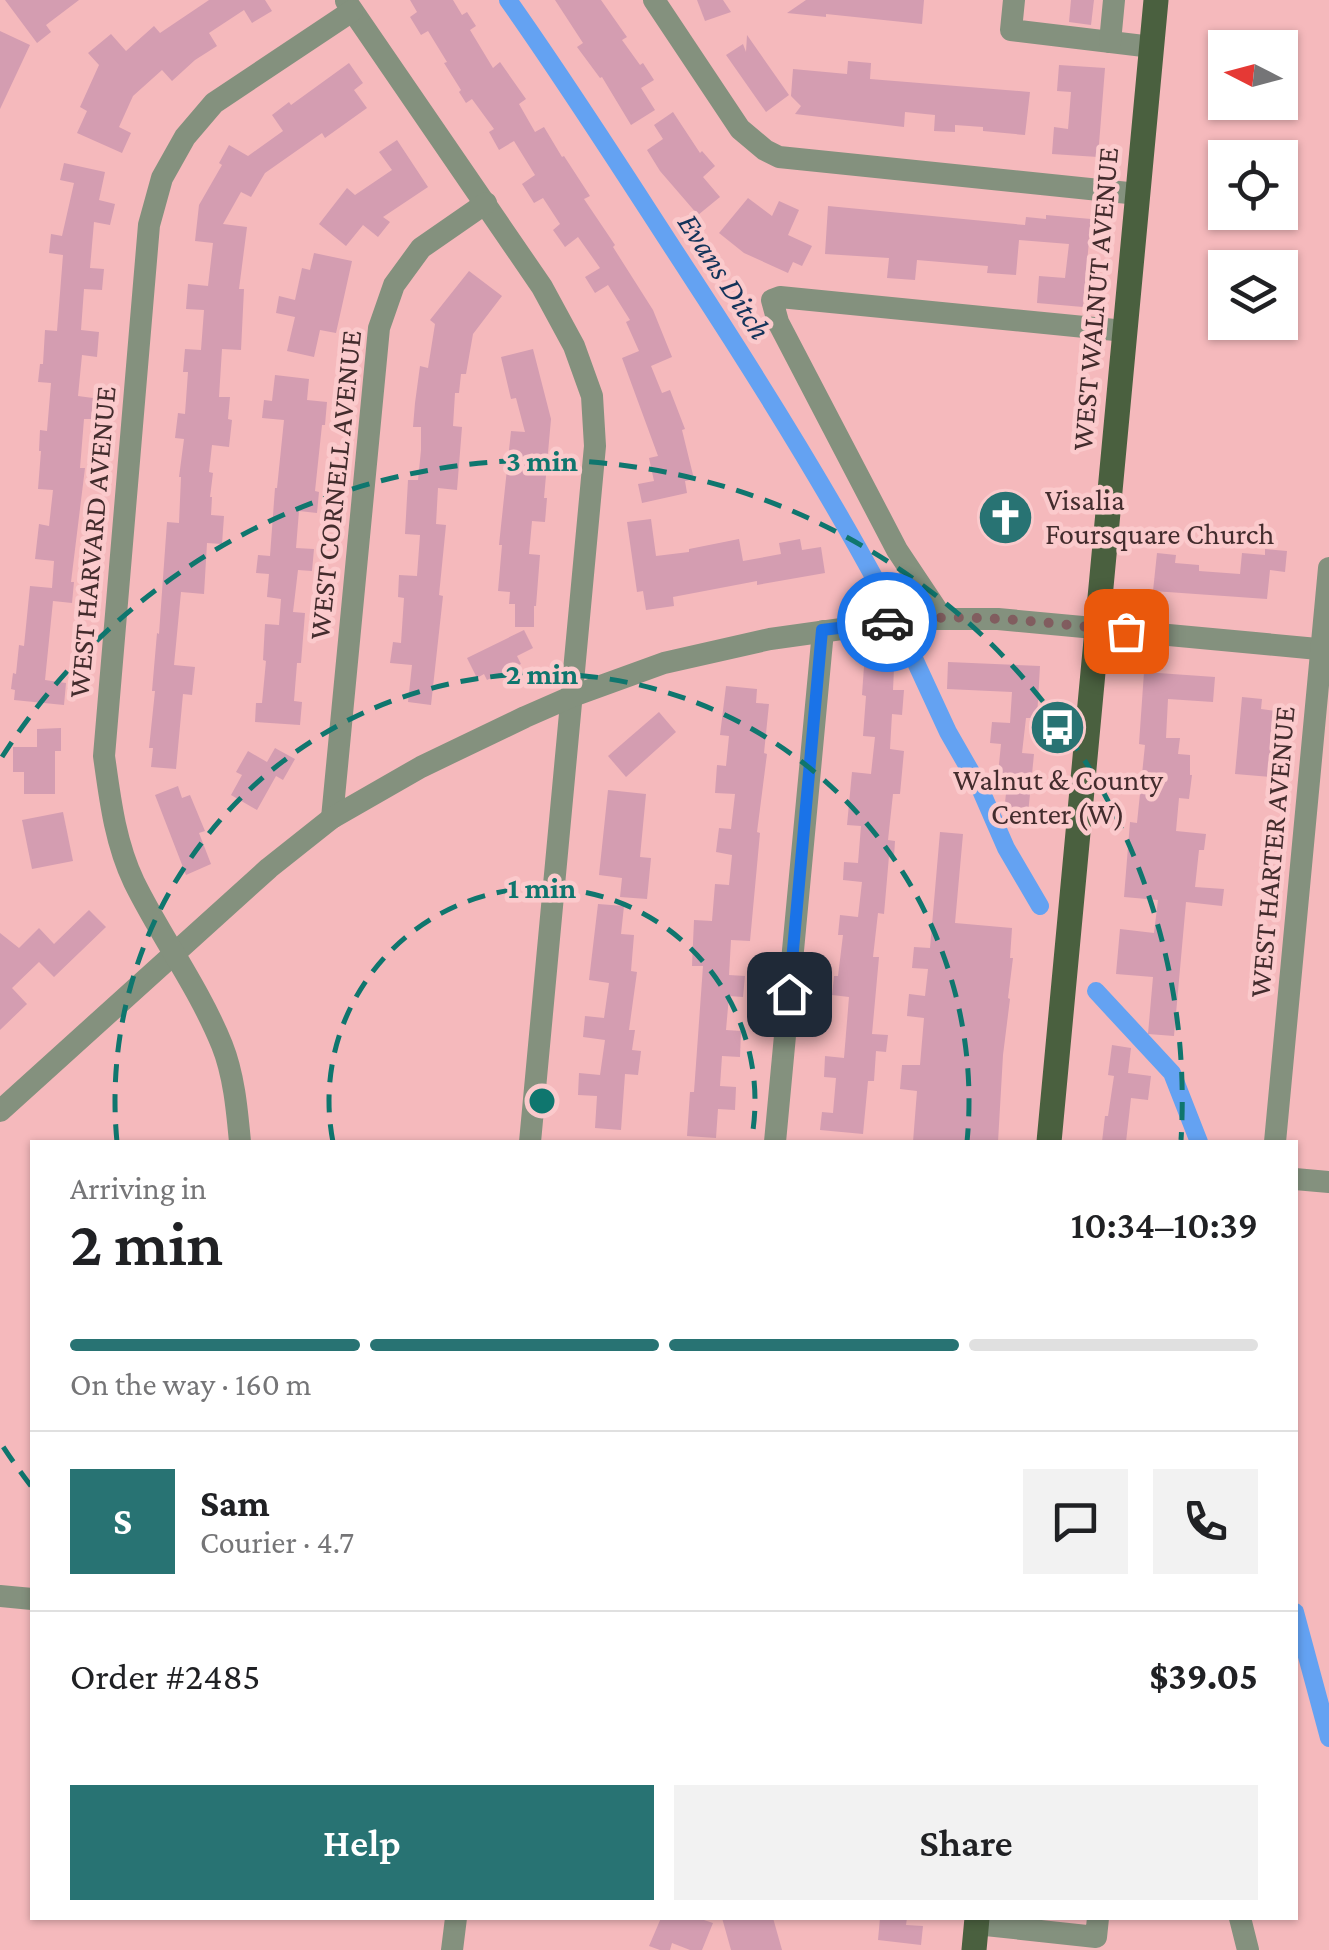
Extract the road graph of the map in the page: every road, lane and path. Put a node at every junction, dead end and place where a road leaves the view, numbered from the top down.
1 (654, 0) edge
2 (1014, 0) edge
3 (1114, 0) edge
4 (1156, 0) edge
5 (348, 6) edge
6 (1110, 42) junction
7 (1152, 47) junction
8 (1138, 194) junction
9 (486, 203) junction
10 (1125, 331) junction
11 (1329, 568) edge
12 (944, 619) junction
13 (1098, 628) junction
14 (822, 630) junction
15 (1325, 649) edge
16 (573, 696) junction
17 (332, 818) junction
18 (174, 952) junction
19 (0, 1112) edge
20 (240, 1140) edge
21 (530, 1140) edge
22 (775, 1140) edge
23 (1049, 1140) edge
24 (1275, 1140) edge
25 (1298, 1179) edge
26 (1329, 1182) edge
27 (0, 1596) edge
28 (30, 1599) edge
29 (456, 1920) edge
30 (1240, 1920) edge
31 (976, 1930) edge
32 (1096, 1935) edge
33 (452, 1950) edge
34 (1248, 1950) edge

1 - 8 street
2 - 6 street
3 - 6 street
4 - 7 main road, WEST WALNUT AVENUE
5 - 9 street
5 - 18 street, WEST HARVARD AVENUE
6 - 7 street
7 - 8 main road, WEST WALNUT AVENUE
8 - 10 main road, WEST WALNUT AVENUE
9 - 16 street
9 - 17 street, WEST CORNELL AVENUE
10 - 12 street
10 - 13 main road, WEST WALNUT AVENUE
11 - 15 street, WEST HARTER AVENUE
12 - 13 street
12 - 14 street
13 - 15 street
13 - 23 main road, WEST WALNUT AVENUE
14 - 16 street
14 - 22 street
15 - 24 street, WEST HARTER AVENUE
16 - 17 street
16 - 21 street
17 - 18 street
18 - 19 street
18 - 20 street, WEST HARVARD AVENUE
25 - 26 street
27 - 28 street
29 - 33 street
30 - 34 street
31 - 32 street

